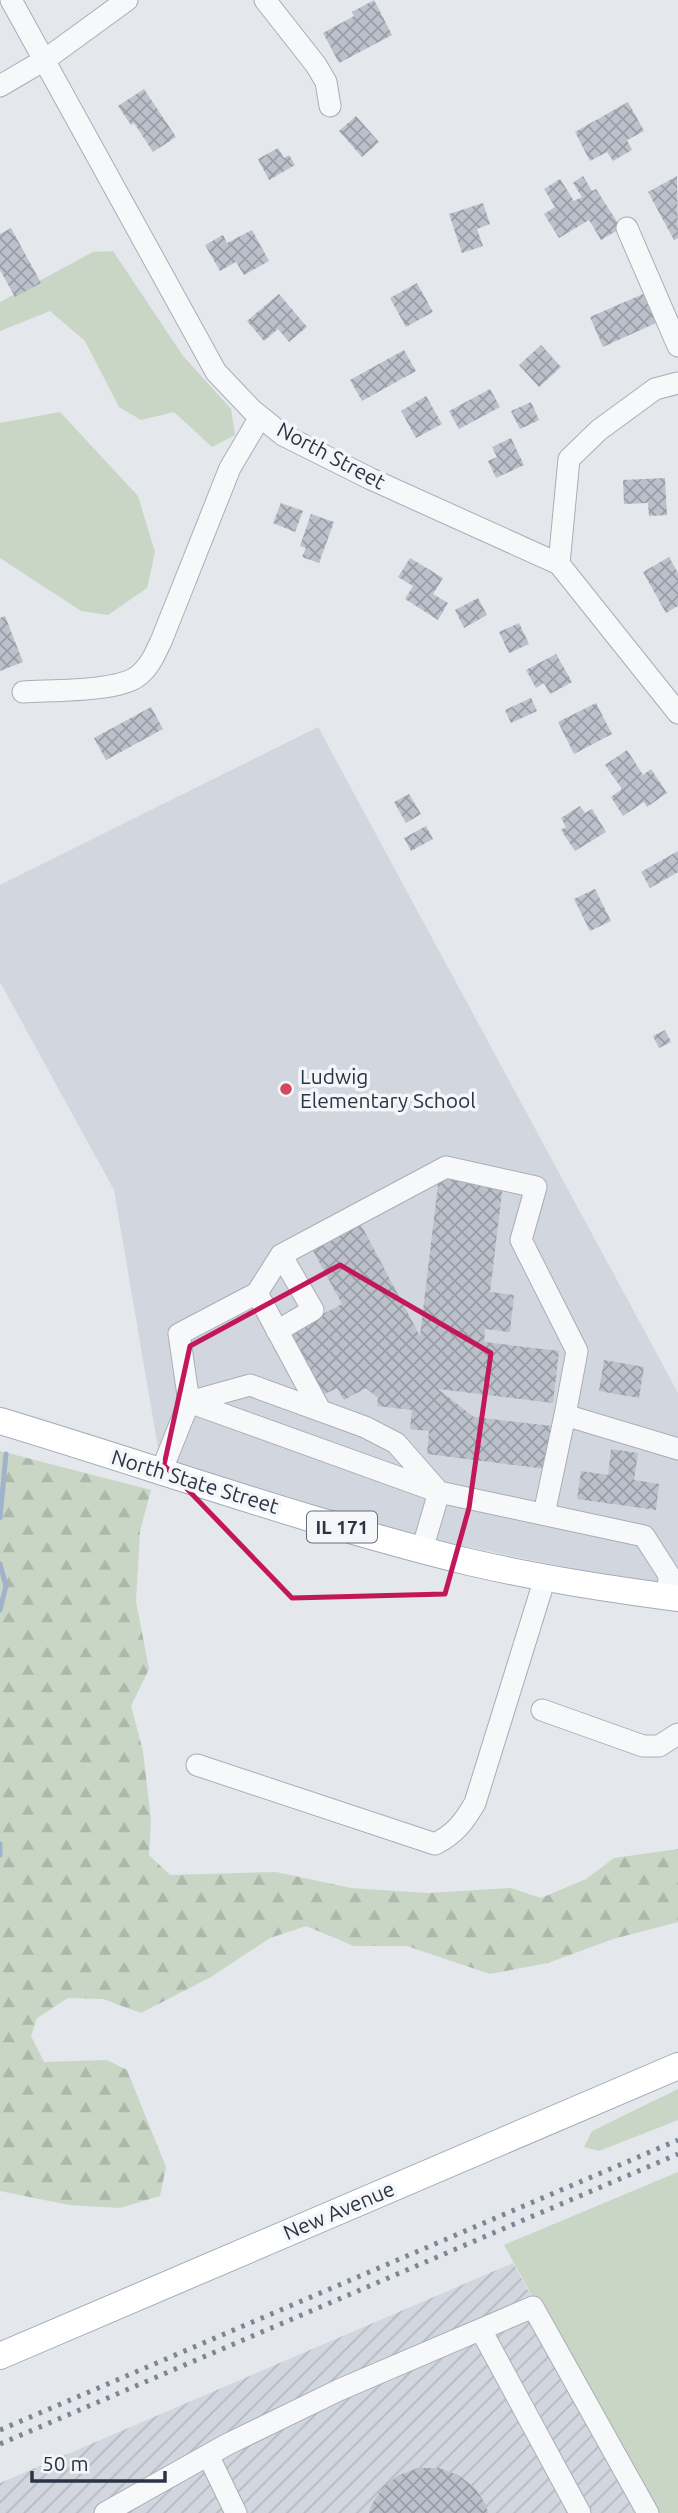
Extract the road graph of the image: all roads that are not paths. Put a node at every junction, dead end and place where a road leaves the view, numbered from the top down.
1 (11, 0) edge
2 (127, 0) edge
3 (265, 0) edge
4 (46, 59) junction
5 (0, 86) edge
6 (330, 106) dead end
7 (627, 228) dead end
8 (678, 346) edge
9 (678, 383) edge
10 (260, 417) junction
11 (559, 564) junction
12 (23, 692) dead end
13 (678, 713) edge
14 (281, 1255) junction
15 (257, 1293) junction
16 (277, 1331) junction
17 (189, 1402) junction
18 (320, 1410) junction
19 (565, 1415) junction
20 (6, 1423) edge
21 (678, 1449) edge
22 (161, 1472) junction
23 (439, 1492) junction
24 (544, 1514) junction
25 (422, 1550) junction
26 (545, 1578) junction
27 (673, 1598) edge
28 (542, 1710) dead end
29 (678, 1734) edge
30 (197, 1765) dead end
31 (678, 2066) edge
32 (481, 2330) junction
33 (0, 2356) edge
34 (208, 2455) junction
35 (105, 2513) edge
36 (236, 2513) edge
37 (580, 2513) edge
38 (648, 2513) edge

1 - 4 street, North Street
2 - 4 street
3 - 6 street
4 - 5 street
4 - 10 street, North Street
7 - 8 street
9 - 11 street
10 - 11 street, North Street
10 - 12 street
11 - 13 street, North Street
14 - 15 street
14 - 16 street
14 - 19 street
15 - 16 street
15 - 17 street
16 - 18 street
17 - 18 street
17 - 22 street
17 - 23 street
18 - 23 street
19 - 21 street
19 - 24 street
20 - 22 main road, North State Street / IL 171
22 - 25 main road, North State Street / IL 171
23 - 24 street
23 - 25 street
24 - 27 street
25 - 26 main road, North State Street / IL 171
26 - 27 main road, North State Street / IL 171
26 - 30 street
28 - 29 street
31 - 33 main road, New Avenue
32 - 34 street
32 - 37 street
32 - 38 street
34 - 35 street
34 - 36 street

